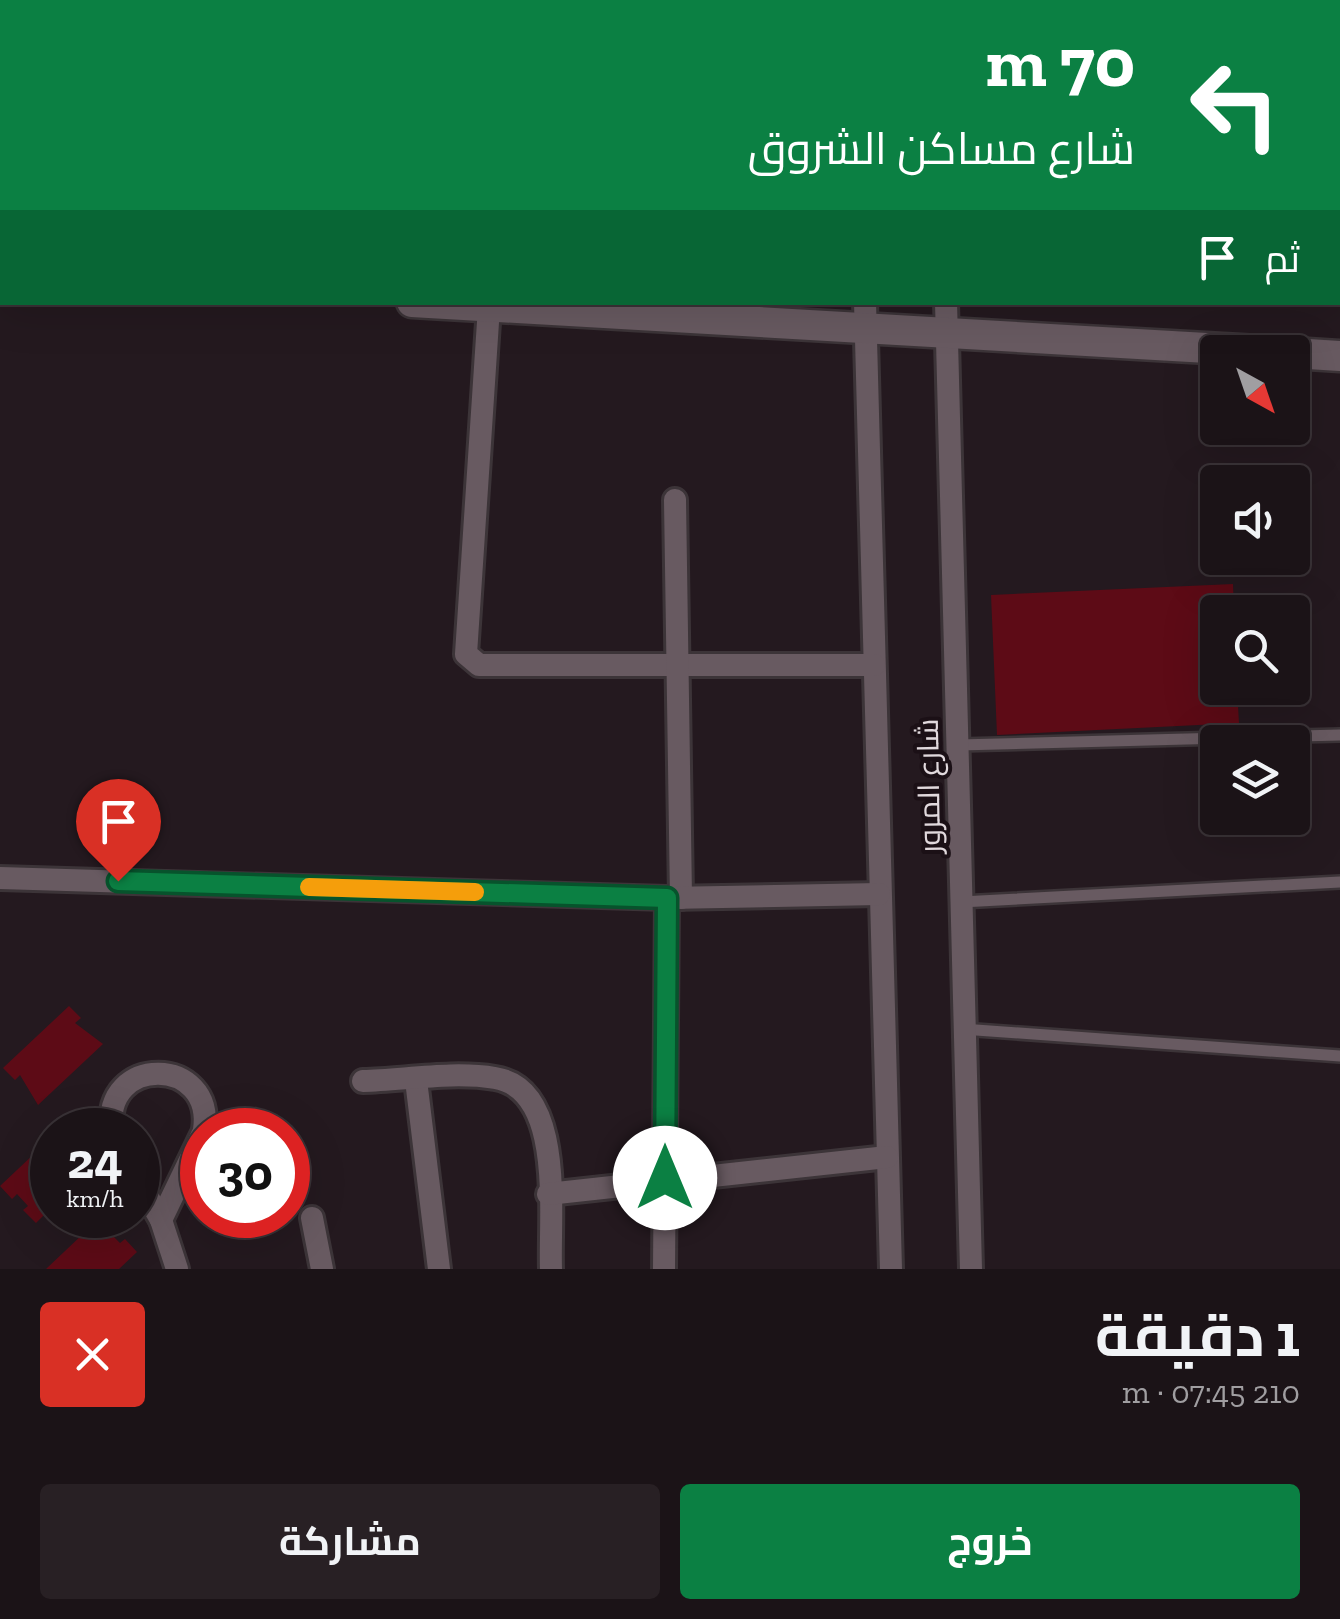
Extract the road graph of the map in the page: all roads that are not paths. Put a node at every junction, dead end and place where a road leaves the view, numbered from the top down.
1 (458, 305) edge
2 (489, 307) junction
3 (865, 315) edge
4 (947, 318) edge
5 (1200, 344) edge
6 (1310, 355) edge
7 (1340, 356) edge
8 (674, 500) dead end
9 (677, 665) junction
10 (874, 665) junction
11 (1340, 735) edge
12 (959, 745) junction
13 (0, 878) edge
14 (1340, 882) edge
15 (879, 894) junction
16 (674, 898) junction
17 (960, 902) junction
18 (962, 1028) junction
19 (1340, 1056) edge
20 (416, 1080) junction
21 (363, 1081) dead end
22 (115, 1108) edge
23 (204, 1108) edge
24 (888, 1157) junction
25 (665, 1178) junction
26 (180, 1180) edge
27 (548, 1194) junction
28 (312, 1218) dead end
29 (161, 1220) joint
30 (176, 1269) edge
31 (322, 1269) edge
32 (439, 1269) edge
33 (551, 1269) edge
34 (664, 1269) edge
35 (891, 1269) edge
36 (971, 1269) edge

1 - 2 street
2 - 3 street
2 - 9 street
3 - 4 street
3 - 10 street, شارع المرور
4 - 5 street
4 - 12 street, شارع المرور
6 - 7 street
8 - 9 street
9 - 10 street
9 - 16 street
10 - 15 street, شارع المرور
11 - 12 lane
12 - 17 street, شارع المرور
13 - 16 street
14 - 17 lane
15 - 16 street
15 - 24 street, شارع المرور
16 - 25 street
17 - 18 street, شارع المرور
18 - 19 lane
18 - 36 street, شارع المرور
20 - 21 street
20 - 27 street
20 - 32 street
22 - 23 street
24 - 25 street
24 - 35 street, شارع المرور
25 - 27 street
25 - 34 street
26 - 29 street
27 - 33 street
28 - 31 street
29 - 30 street

